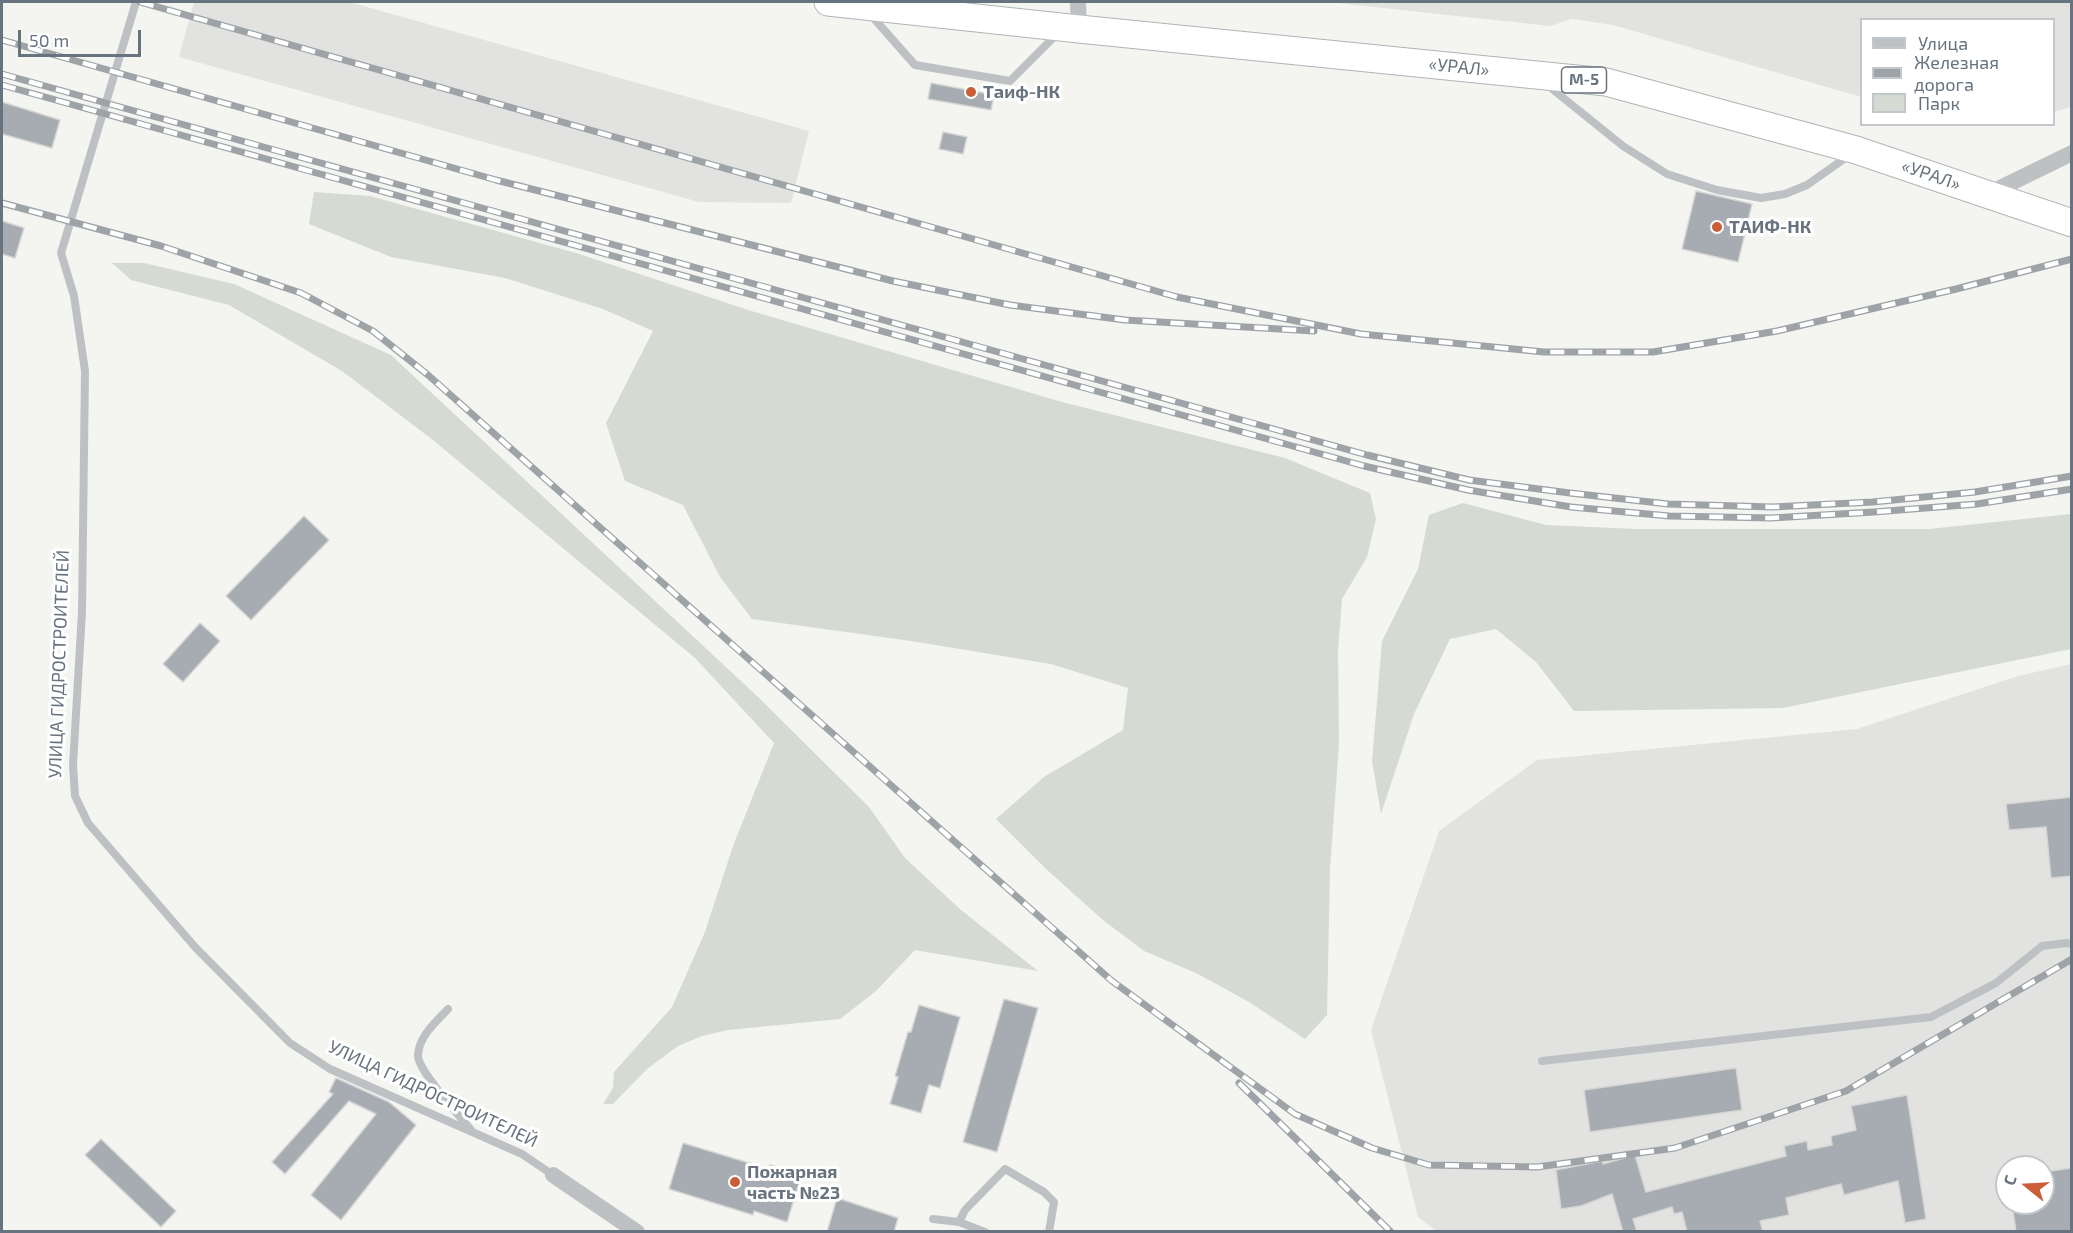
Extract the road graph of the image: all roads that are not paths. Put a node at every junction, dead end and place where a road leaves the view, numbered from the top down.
1 (136, 2) edge
2 (828, 2) edge
3 (1078, 2) edge
4 (863, 5) junction
5 (1072, 28) junction
6 (1534, 75) junction
7 (1856, 150) junction
8 (2072, 153) edge
9 (1986, 195) junction
10 (2072, 223) edge
11 (2072, 944) edge
12 (448, 1009) dead end
13 (1542, 1061) dead end
14 (473, 1132) junction
15 (553, 1175) joint
16 (933, 1219) dead end
17 (959, 1222) junction
18 (637, 1232) edge
19 (985, 1232) edge
20 (1049, 1232) edge

1 - 14 lane, УЛИЦА ГИДРОСТРОИТЕЛЕЙ
2 - 4 highway, «УРАЛ» / М-5
3 - 5 street
4 - 5 highway, «УРАЛ» / М-5
4 - 5 lane
5 - 6 highway, «УРАЛ» / М-5
6 - 7 highway, «УРАЛ» / М-5
6 - 7 lane
7 - 9 highway, «УРАЛ» / М-5
8 - 9 street
9 - 10 highway, «УРАЛ» / М-5
11 - 13 lane
12 - 14 lane
14 - 15 lane, УЛИЦА ГИДРОСТРОИТЕЛЕЙ
15 - 18 street, УЛИЦА ГИДРОСТРОИТЕЛЕЙ
16 - 17 lane
17 - 19 lane
17 - 20 lane

